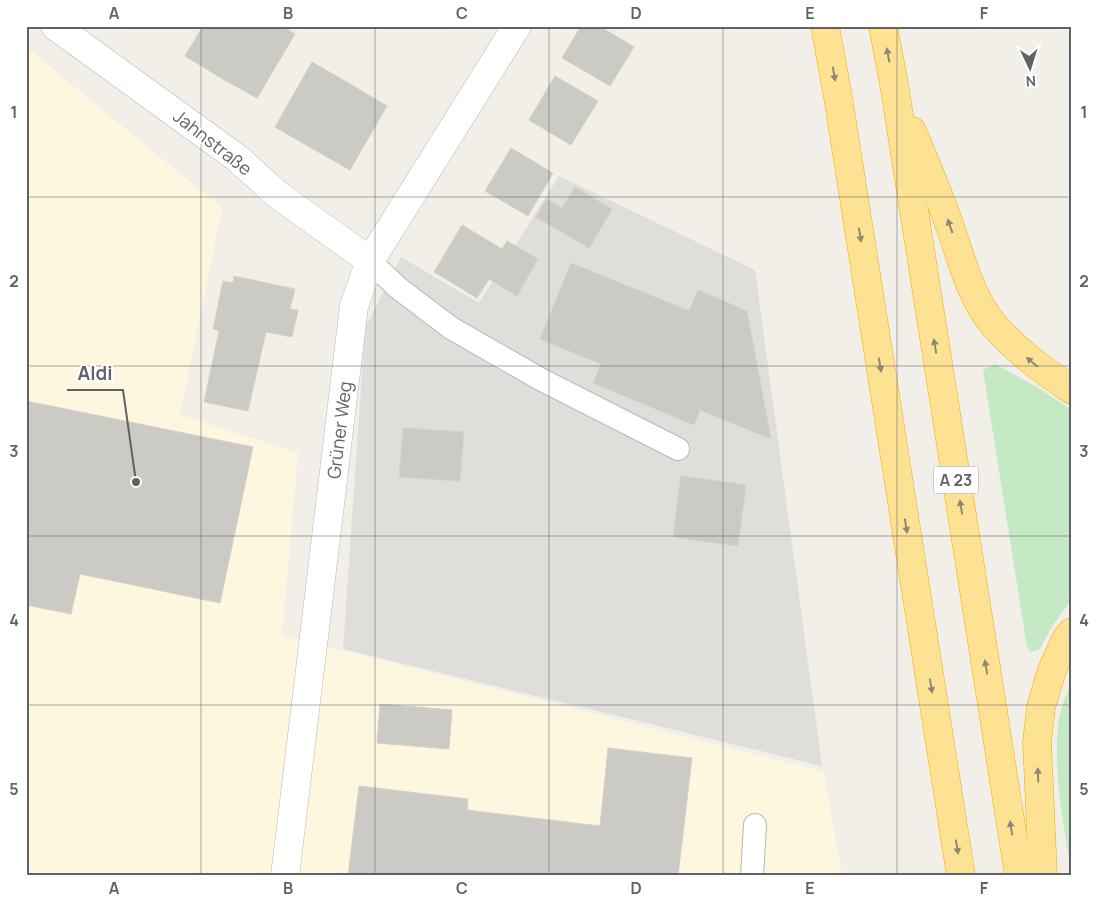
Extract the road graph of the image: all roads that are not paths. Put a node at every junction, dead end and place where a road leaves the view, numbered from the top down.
1 (54, 26) edge
2 (516, 26) edge
3 (825, 26) edge
4 (883, 26) edge
5 (894, 84) junction
6 (370, 261) junction
7 (1072, 390) edge
8 (678, 449) dead end
9 (1072, 632) edge
10 (755, 825) dead end
11 (285, 876) edge
12 (752, 876) edge
13 (961, 876) edge
14 (1019, 876) edge
15 (1043, 876) edge

1 - 6 street, Jahnstraße
2 - 6 street, Grüner Weg
3 -> 13 highway
5 -> 4 highway, A 23
7 -> 5 highway
14 -> 5 highway, A 23
6 - 8 lane
6 - 11 street, Grüner Weg
15 -> 9 highway
10 - 12 lane

